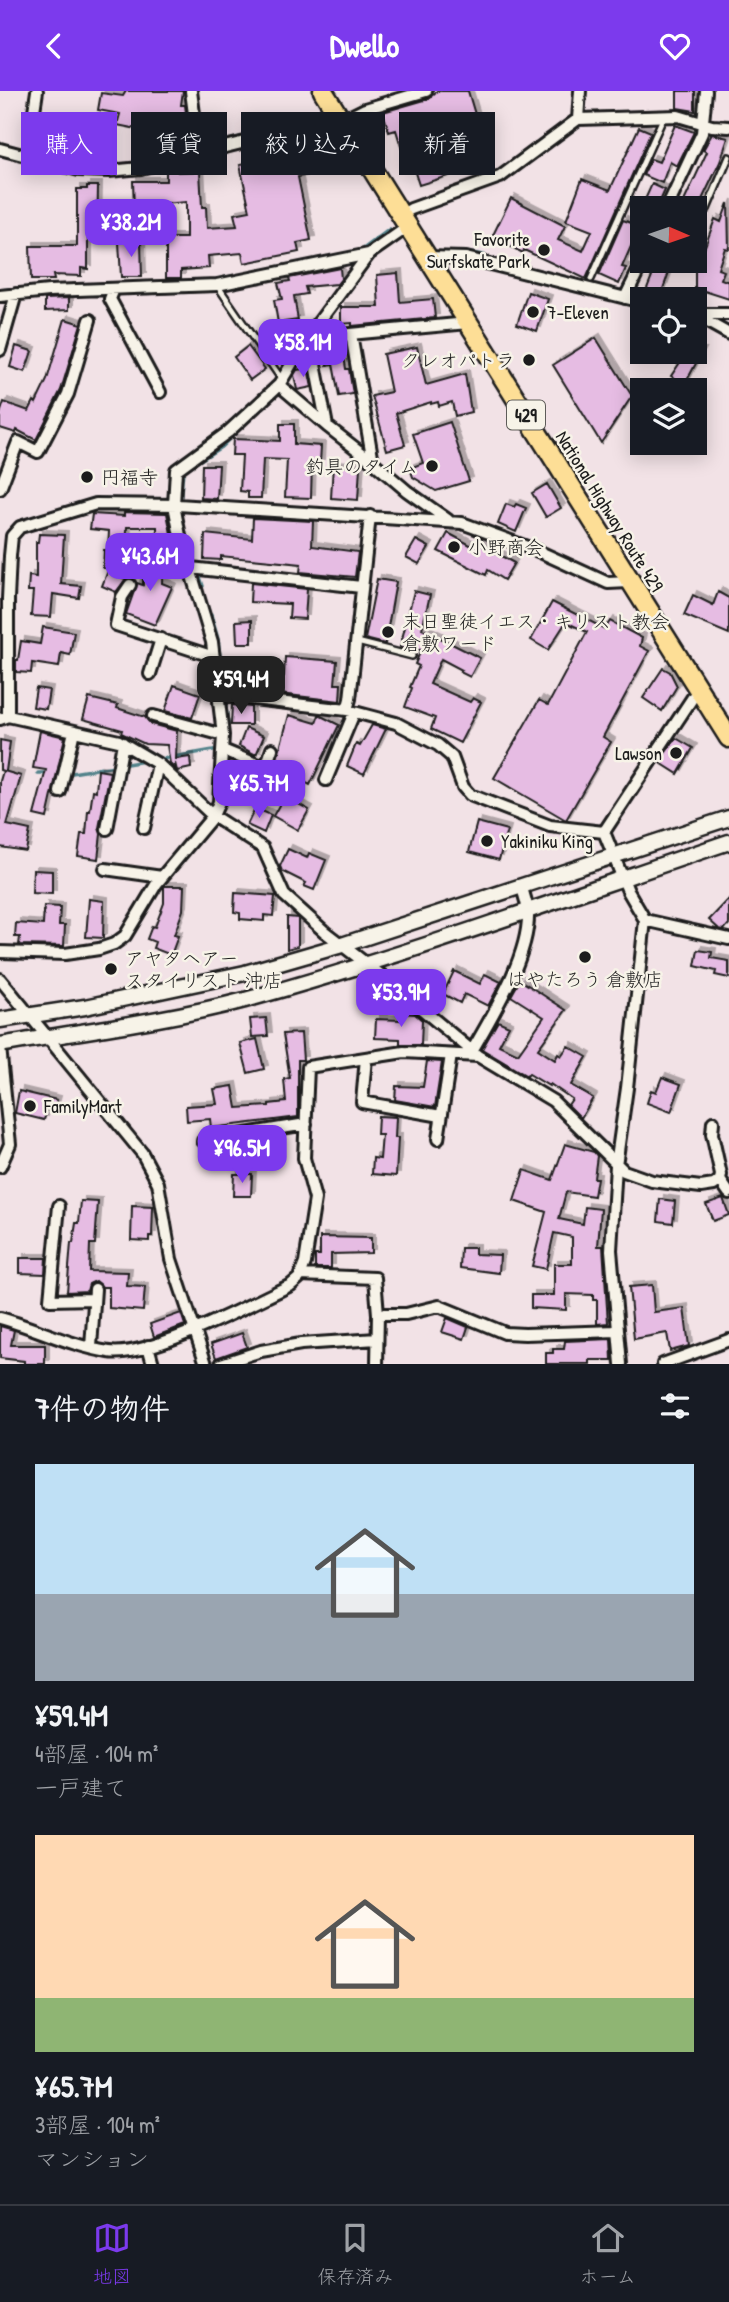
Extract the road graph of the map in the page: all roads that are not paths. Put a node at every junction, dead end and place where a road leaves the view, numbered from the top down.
1 (37, 91) edge
2 (191, 91) edge
3 (323, 91) edge
4 (426, 91) edge
5 (580, 91) edge
6 (706, 91) edge
7 (34, 111) dead end
8 (194, 112) edge
9 (336, 112) edge
10 (359, 112) edge
11 (664, 116) junction
12 (578, 119) junction
13 (705, 124) junction
14 (729, 128) edge
15 (0, 149) edge
16 (729, 157) edge
17 (131, 169) edge
18 (376, 175) edge
19 (672, 196) edge
20 (707, 209) dead end
21 (405, 221) junction
22 (369, 254) junction
23 (427, 257) junction
24 (636, 273) edge
25 (591, 279) dead end
26 (217, 285) junction
27 (114, 289) junction
28 (16, 294) junction
29 (626, 295) junction
30 (0, 296) edge
31 (630, 297) edge
32 (729, 314) edge
33 (707, 315) edge
34 (90, 320) dead end
35 (707, 322) edge
36 (468, 323) junction
37 (351, 334) junction
38 (729, 334) edge
39 (308, 338) junction
40 (0, 349) edge
41 (280, 382) junction
42 (160, 392) dead end
43 (327, 426) junction
44 (373, 462) junction
45 (0, 489) edge
46 (178, 505) junction
47 (370, 516) junction
48 (452, 522) junction
49 (186, 552) junction
50 (5, 556) edge
51 (132, 566) dead end
52 (195, 569) junction
53 (629, 582) junction
54 (130, 585) dead end
55 (361, 587) junction
56 (161, 639) junction
57 (356, 642) junction
58 (412, 656) dead end
59 (214, 657) junction
60 (150, 674) dead end
61 (699, 688) junction
62 (223, 695) junction
63 (351, 711) junction
64 (153, 716) dead end
65 (4, 717) edge
66 (74, 731) junction
67 (223, 735) junction
68 (729, 739) edge
69 (123, 743) junction
70 (272, 749) dead end
71 (223, 750) junction
72 (154, 762) junction
73 (266, 768) junction
74 (326, 779) dead end
75 (60, 792) dead end
76 (255, 799) dead end
77 (213, 815) junction
78 (729, 818) edge
79 (144, 828) dead end
80 (107, 829) dead end
81 (604, 832) junction
82 (729, 842) edge
83 (612, 855) junction
84 (105, 869) dead end
85 (162, 877) junction
86 (622, 878) junction
87 (521, 885) junction
88 (528, 909) junction
89 (645, 920) junction
90 (729, 939) edge
91 (342, 945) junction
92 (0, 952) edge
93 (367, 964) junction
94 (0, 979) edge
95 (29, 1016) junction
96 (0, 1020) edge
97 (48, 1038) junction
98 (0, 1046) edge
99 (475, 1053) junction
100 (451, 1055) junction
101 (366, 1058) junction
102 (441, 1116) junction
103 (713, 1122) dead end
104 (306, 1124) junction
105 (438, 1139) dead end
106 (203, 1141) dead end
107 (716, 1151) junction
108 (729, 1152) edge
109 (616, 1165) junction
110 (0, 1167) edge
111 (720, 1181) junction
112 (729, 1193) edge
113 (59, 1206) dead end
114 (300, 1275) junction
115 (378, 1314) junction
116 (0, 1318) edge
117 (194, 1330) junction
118 (617, 1331) junction
119 (377, 1339) junction
120 (729, 1340) edge
121 (148, 1346) junction
122 (91, 1347) junction
123 (153, 1364) edge
124 (206, 1364) edge
125 (221, 1364) edge
126 (377, 1364) edge
127 (621, 1364) edge
128 (663, 1364) edge

1 - 7 street
2 - 8 street
3 - 9 highway, National Highway Route 429 / 429
4 - 10 street
5 - 12 street
6 - 13 street
11 - 12 street
11 - 13 street
11 - 25 lane
12 - 21 street
13 - 14 street
13 - 19 street
15 - 17 street
16 - 20 lane
18 - 21 highway, National Highway Route 429 / 429
21 - 22 street
21 - 23 highway, National Highway Route 429 / 429
22 - 26 street
22 - 39 street
23 - 29 street
23 - 36 highway, National Highway Route 429 / 429
24 - 29 street
26 - 27 street
26 - 41 lane
27 - 28 street
27 - 42 street
28 - 30 street
28 - 40 street
29 - 31 street
32 - 33 street
34 - 45 street
35 - 38 street
36 - 37 street
36 - 53 highway, National Highway Route 429 / 429
37 - 39 street
37 - 44 street
39 - 41 street
39 - 43 street
41 - 43 street
41 - 46 street
43 - 44 street
44 - 48 street
46 - 47 street
46 - 49 street
46 - 50 street
47 - 48 street
47 - 55 street
48 - 53 street
49 - 51 street
49 - 52 street
50 - 65 street
52 - 55 street
52 - 59 street
53 - 61 highway, National Highway Route 429 / 429
54 - 56 street
55 - 57 street
56 - 59 street
56 - 60 street
57 - 58 lane
57 - 63 street
59 - 62 street
61 - 68 highway, National Highway Route 429 / 429
61 - 81 street
62 - 63 street
62 - 67 street
63 - 74 street
63 - 81 street
64 - 67 street
65 - 66 street
66 - 69 street
66 - 75 street
67 - 71 street
69 - 72 street
69 - 80 street
70 - 73 street
71 - 73 street
71 - 77 street
72 - 77 street
72 - 79 street
73 - 76 street
77 - 85 street
77 - 91 street
78 - 83 street
81 - 83 street
82 - 86 street
83 - 86 street
83 - 87 street
84 - 85 street
85 - 92 street
86 - 88 street
86 - 89 street
87 - 88 street
87 - 91 street
88 - 93 street
88 - 99 street
89 - 90 street
89 - 109 street
91 - 93 street
91 - 95 street
93 - 97 street
93 - 99 street
94 - 95 street
95 - 96 street
95 - 97 street
97 - 98 street
97 - 117 street
98 - 110 street
99 - 100 street
99 - 109 street
100 - 101 street
100 - 102 street
101 - 102 street
101 - 104 street
102 - 105 street
103 - 107 street
104 - 106 street
104 - 114 street
107 - 108 street
107 - 111 street
109 - 111 street
109 - 118 street
111 - 112 street
113 - 122 street
114 - 115 street
114 - 117 street
115 - 118 street
115 - 119 street
116 - 122 street
117 - 121 street
117 - 124 street
118 - 127 street
119 - 125 street
119 - 126 street
120 - 128 street
121 - 122 street
121 - 123 street

